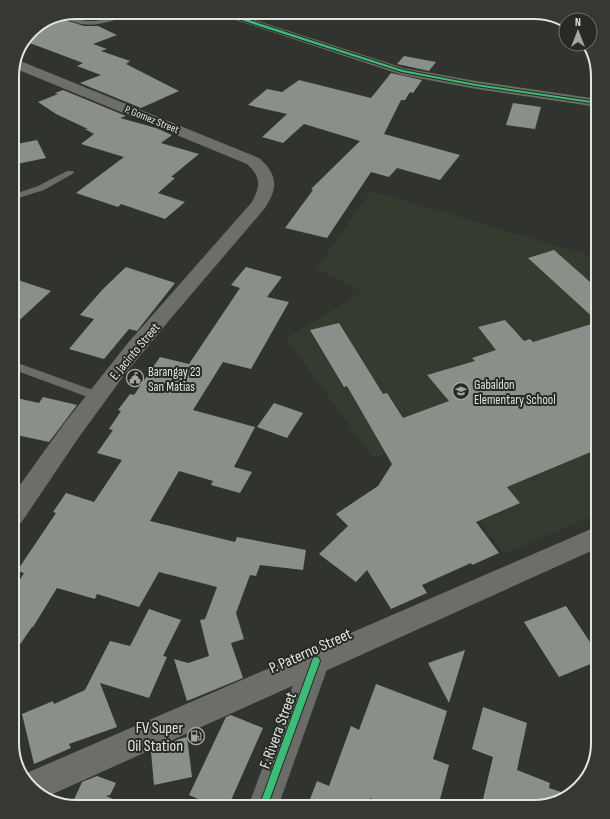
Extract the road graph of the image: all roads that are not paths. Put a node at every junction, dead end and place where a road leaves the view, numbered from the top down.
1 (73, 19) edge
2 (110, 19) edge
3 (243, 19) edge
4 (20, 66) edge
5 (591, 102) edge
6 (70, 173) dead end
7 (265, 193) joint
8 (19, 196) edge
9 (19, 368) edge
10 (97, 396) junction
11 (19, 506) edge
12 (591, 540) edge
13 (316, 661) junction
14 (37, 785) edge
15 (266, 800) edge

1 - 2 lane
3 - 5 street
4 - 7 main road, P. Gomez Street
6 - 8 lane
7 - 10 main road, E. Jacinto Street
9 - 10 lane
10 - 11 main road, E. Jacinto Street
12 - 13 main road, P. Paterno Street
13 - 14 main road, P. Paterno Street
13 - 15 street, F. Rivera Street

